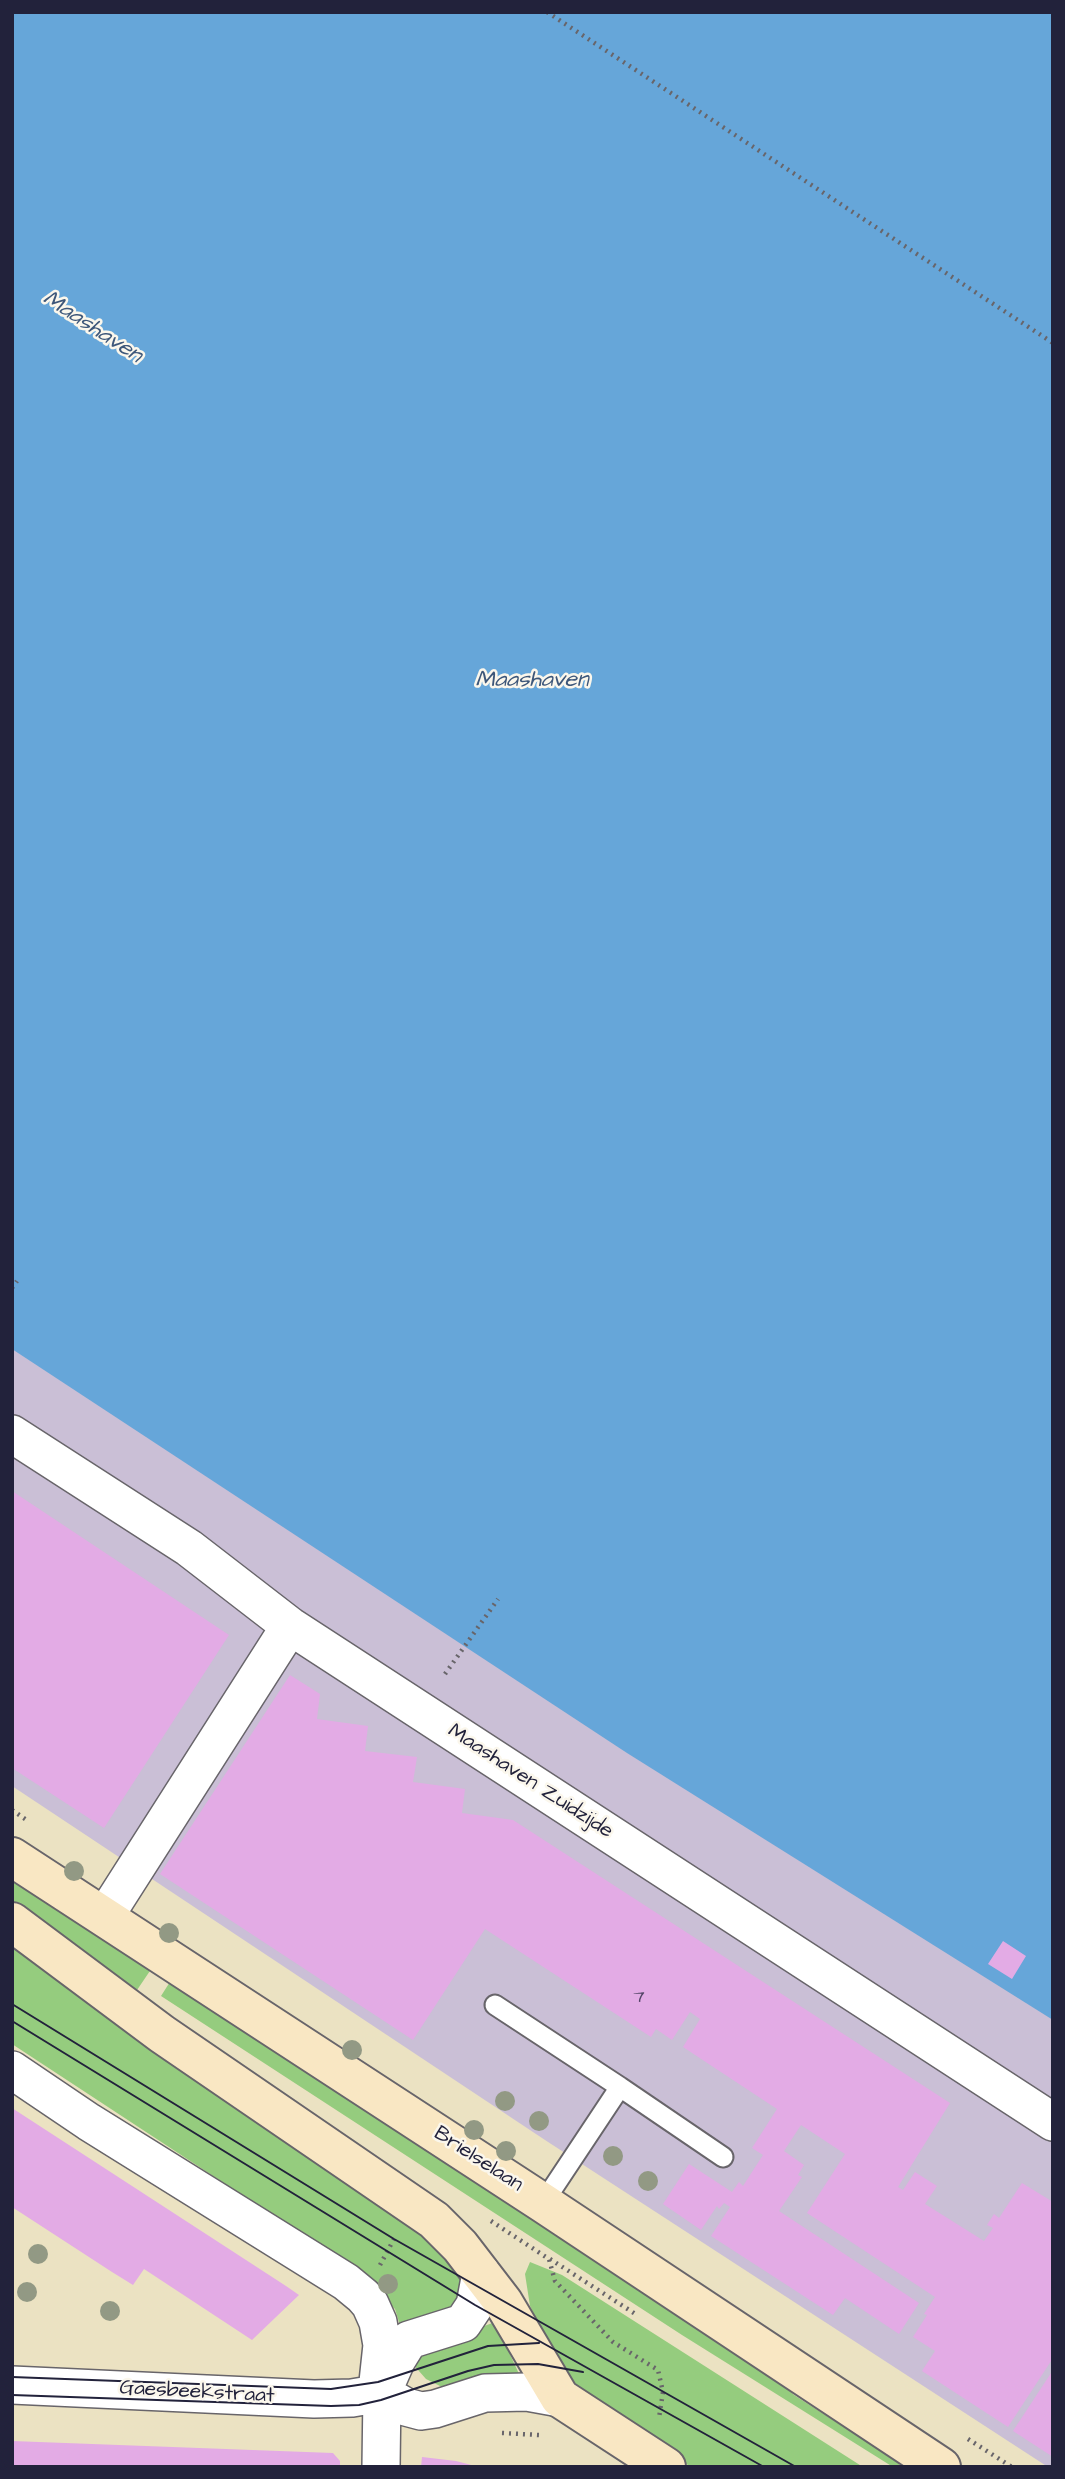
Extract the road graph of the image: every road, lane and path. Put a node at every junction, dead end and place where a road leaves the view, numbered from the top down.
1 (547, 12) edge
2 (1053, 343) edge
3 (17, 1281) dead end
4 (12, 1287) edge
5 (12, 1434) edge
6 (498, 1599) dead end
7 (290, 1626) junction
8 (445, 1674) dead end
9 (12, 1857) edge
10 (105, 1916) junction
11 (12, 1922) edge
12 (495, 2005) dead end
13 (12, 2070) edge
14 (620, 2087) junction
15 (1053, 2122) edge
16 (723, 2157) dead end
17 (543, 2203) junction
18 (481, 2273) junction
19 (12, 2385) edge
20 (382, 2393) junction
21 (561, 2398) junction
22 (496, 2432) dead end
23 (547, 2435) dead end
24 (381, 2467) edge
25 (666, 2467) edge
26 (941, 2467) edge

1 - 2 path
3 - 4 path
5 - 7 street, Maashaven Zuidzijde
6 - 8 path
7 - 10 street
7 - 15 street, Maashaven Zuidzijde
9 - 10 main road, Brielselaan
10 - 17 main road, Brielselaan
11 - 18 main road
12 - 14 lane
13 - 20 street
14 - 16 lane
14 - 17 lane
17 - 26 main road, Brielselaan
18 - 20 street
18 - 21 main road
19 - 20 street, Gaesbeekstraat
20 - 21 street
20 - 24 street
21 - 25 main road
22 - 23 path

